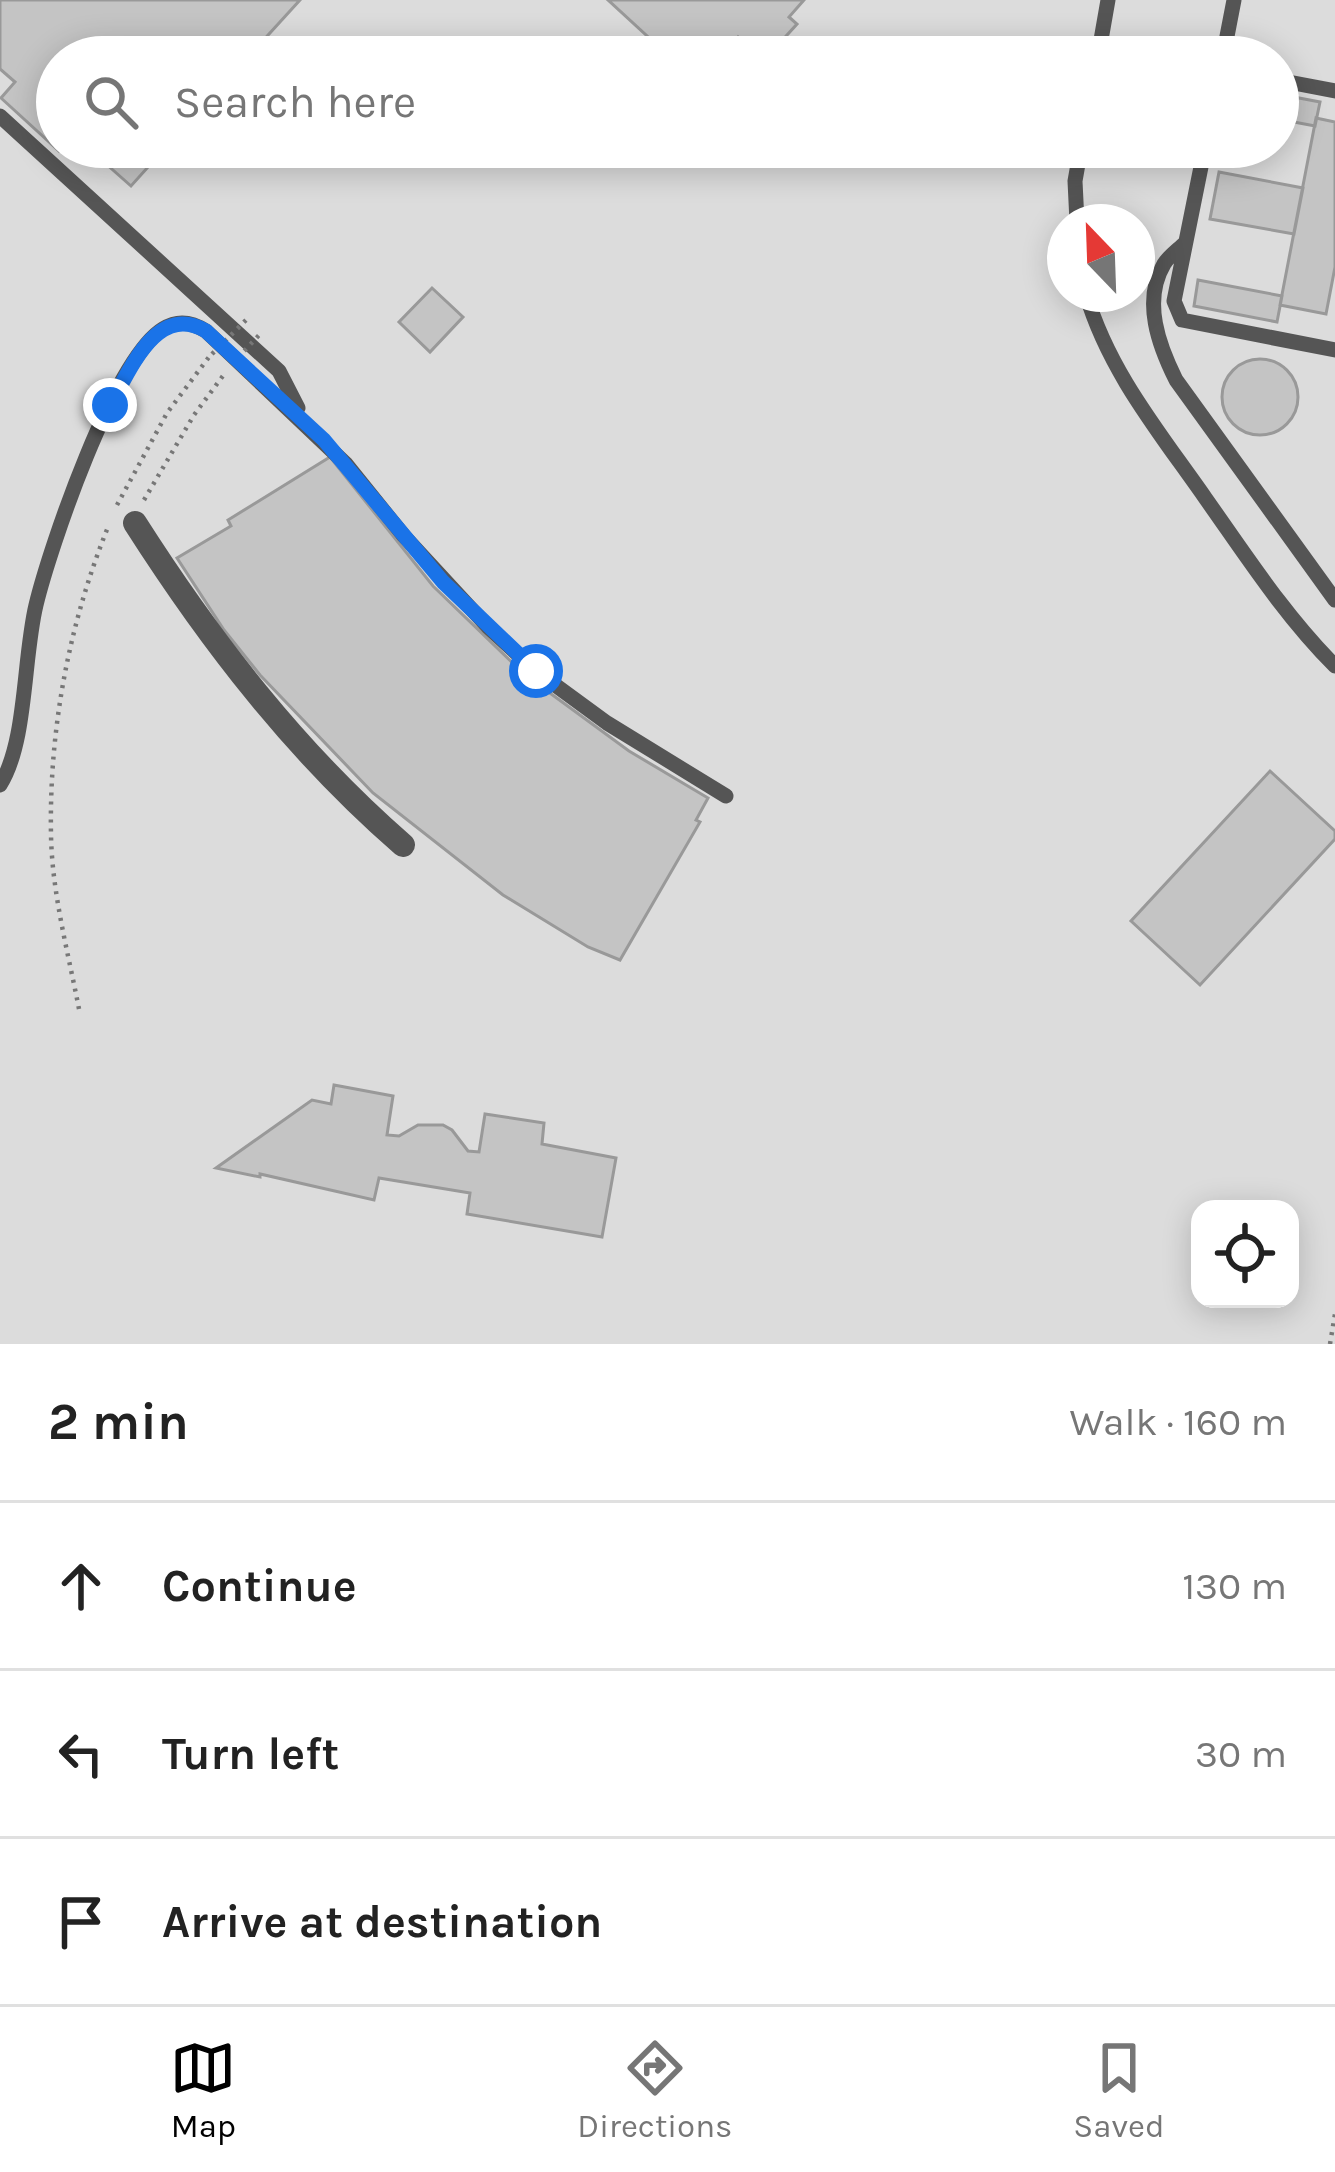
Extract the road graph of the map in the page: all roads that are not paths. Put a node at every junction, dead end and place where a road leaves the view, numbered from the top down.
1 (1108, 0) edge
2 (1234, 0) edge
3 (1102, 36) edge
4 (1227, 36) edge
5 (1299, 84) edge
6 (1335, 91) edge
7 (0, 116) edge
8 (36, 149) edge
9 (57, 168) edge
10 (1077, 168) edge
11 (1201, 168) edge
12 (1076, 204) edge
13 (1185, 243) junction
14 (1092, 312) edge
15 (1335, 350) edge
16 (305, 422) junction
17 (135, 523) road end
18 (1335, 600) edge
19 (1335, 666) edge
20 (0, 785) edge
21 (726, 796) dead end
22 (403, 845) dead end

1 - 3 lane
2 - 4 lane
5 - 6 lane
7 - 8 lane
9 - 16 lane
10 - 12 lane
11 - 13 lane
13 - 15 lane
13 - 18 lane
14 - 19 lane
16 - 20 lane
16 - 21 lane
17 - 22 street

